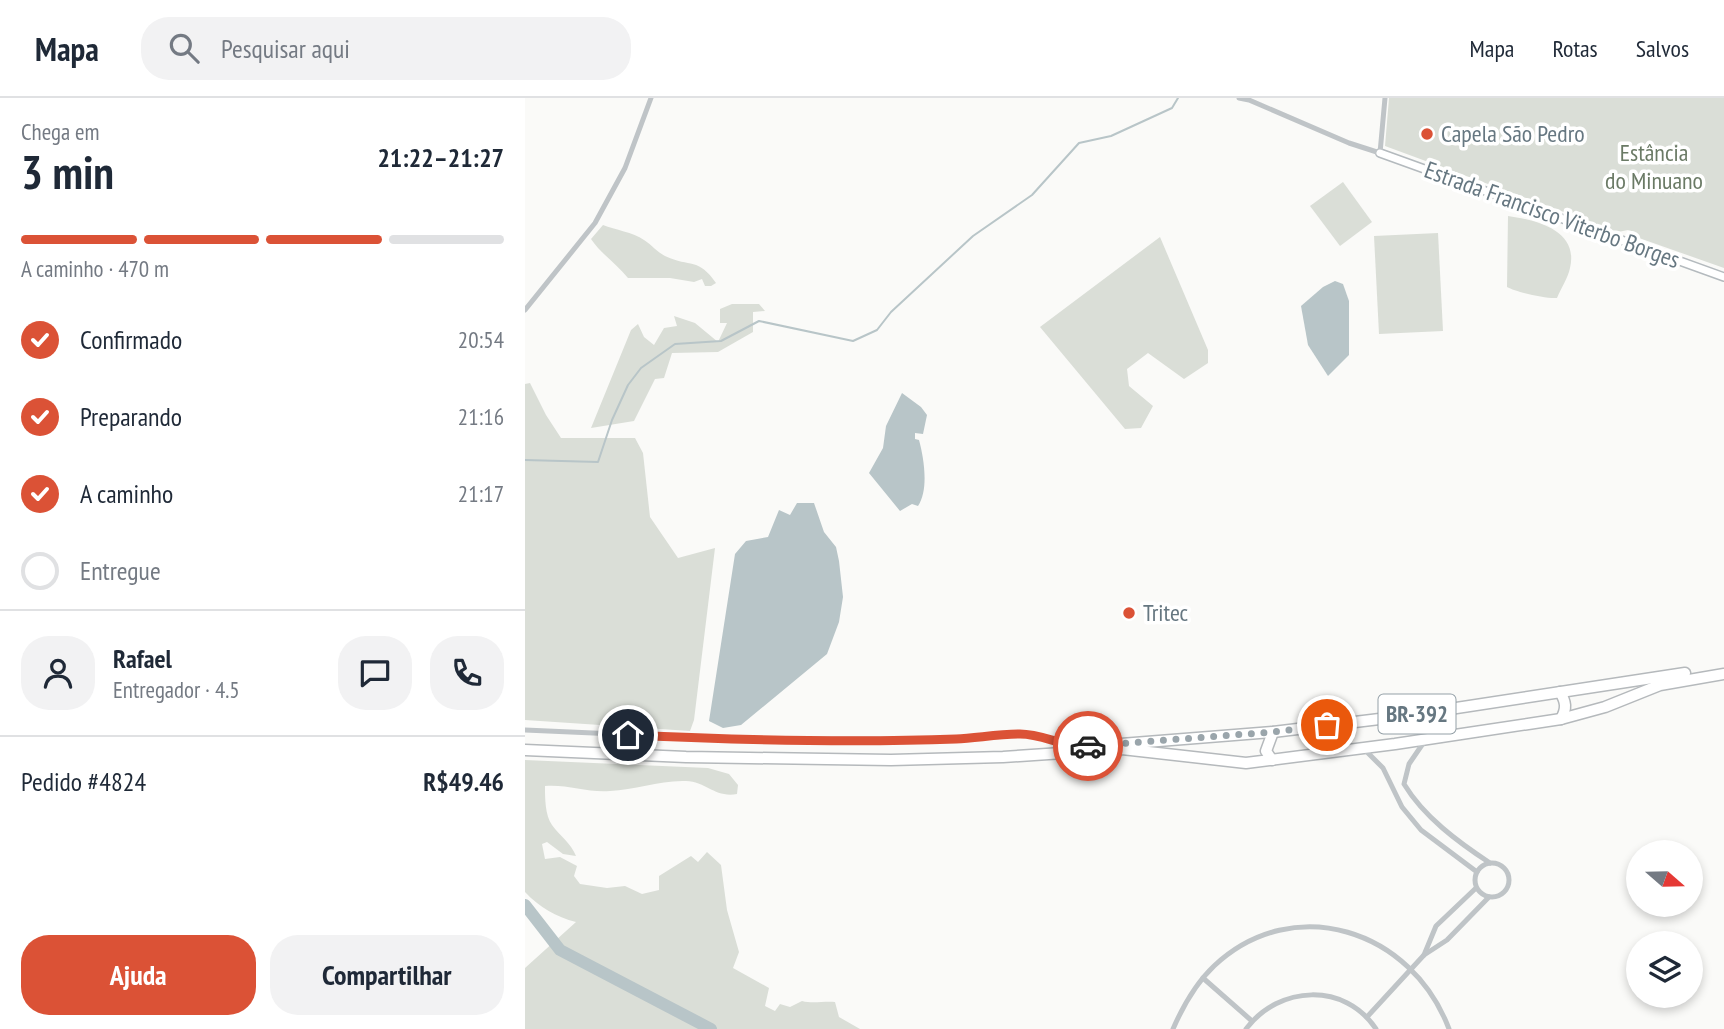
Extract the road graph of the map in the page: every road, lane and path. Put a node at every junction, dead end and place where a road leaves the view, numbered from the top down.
1 (651, 98) edge
2 (1239, 98) edge
3 (1385, 98) edge
4 (1380, 153) junction
5 (1724, 277) edge
6 (525, 310) edge
7 (1724, 667) edge
8 (1724, 674) edge
9 (1560, 692) junction
10 (1561, 719) junction
11 (525, 730) edge
12 (1273, 732) junction
13 (1426, 738) junction
14 (1073, 747) junction
15 (525, 748) edge
16 (1364, 748) junction
17 (1272, 760) junction
18 (1490, 863) junction
19 (1476, 872) junction
20 (1476, 888) junction
21 (1489, 897) junction
22 (1424, 956) junction
23 (1411, 969) junction
24 (1202, 978) junction
25 (1367, 1017) junction
26 (1252, 1021) junction
27 (1173, 1029) edge
28 (1246, 1029) edge
29 (1376, 1029) edge
30 (1449, 1029) edge

1 - 6 street
2 - 4 street
3 - 4 street
4 - 5 street, Estrada Francisco Viterbo Borges
7 - 9 highway, BR-392
8 - 10 highway, BR-392
9 - 10 highway
9 - 12 highway, BR-392
10 - 13 highway, BR-392
11 - 14 street
12 - 14 highway, BR-392
12 - 17 highway
13 - 16 highway, BR-392
13 - 18 street
14 - 15 highway, BR-392
15 - 17 highway, BR-392
16 - 17 highway, BR-392
16 - 19 street
18 - 19 street
18 - 21 street
19 - 20 street
20 - 21 street
20 - 22 street
21 - 22 street
22 - 23 street
23 - 24 street
23 - 25 street
23 - 30 street
24 - 26 street
24 - 27 street
25 - 26 street
25 - 29 street
26 - 28 street

